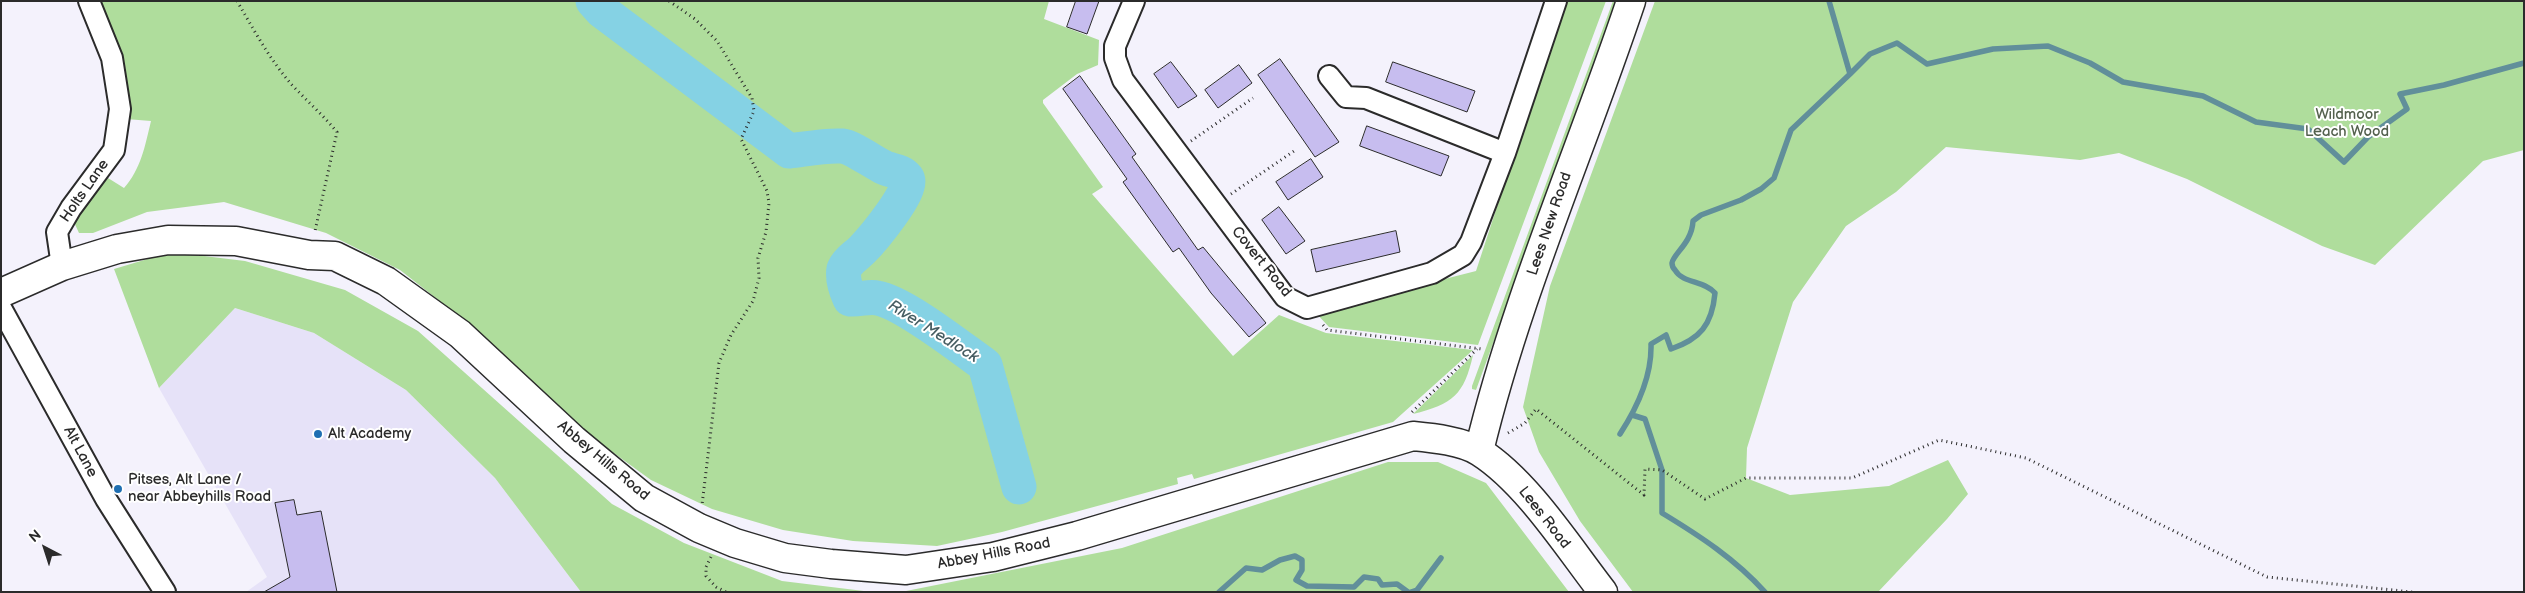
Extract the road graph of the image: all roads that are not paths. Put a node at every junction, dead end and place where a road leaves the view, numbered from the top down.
1 (89, 1) edge
2 (1134, 1) edge
3 (1556, 1) edge
4 (1631, 1) edge
5 (1329, 76) dead end
6 (1505, 153) junction
7 (62, 266) junction
8 (1, 293) edge
9 (1, 308) edge
10 (1479, 451) junction
11 (165, 592) edge
12 (1603, 592) edge

1 - 7 street, Holts Lane
2 - 6 street, Covert Road
3 - 6 street, Covert Road
4 - 10 main road, Lees New Road
5 - 6 street
7 - 8 main road, Abbey Hills Road
7 - 10 main road, Abbey Hills Road
9 - 11 street, Alt Lane
10 - 12 main road, Lees Road

